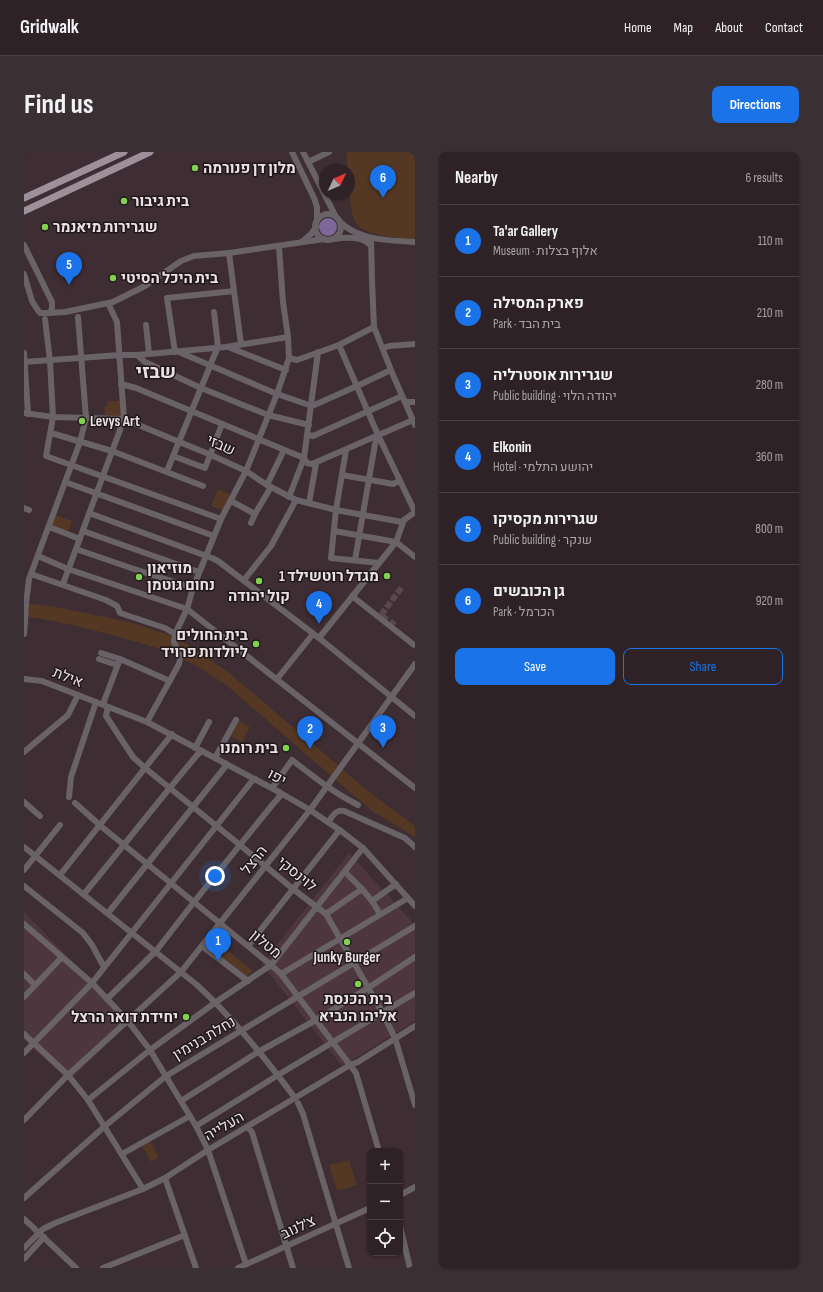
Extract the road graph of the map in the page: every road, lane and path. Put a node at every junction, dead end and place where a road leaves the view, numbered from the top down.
1 (124, 152) edge
2 (150, 152) edge
3 (292, 152) edge
4 (303, 152) edge
5 (329, 152) edge
6 (308, 162) junction
7 (24, 198) edge
8 (24, 211) edge
9 (338, 219) junction
10 (316, 224) junction
11 (371, 238) junction
12 (324, 239) junction
13 (334, 239) junction
14 (415, 242) edge
15 (301, 243) junction
16 (24, 245) edge
17 (371, 246) junction
18 (279, 247) junction
19 (229, 253) junction
20 (24, 274) edge
21 (234, 291) junction
22 (24, 293) edge
23 (31, 296) junction
24 (52, 302) junction
25 (108, 304) junction
26 (66, 312) junction
27 (214, 312) dead end
28 (47, 316) junction
29 (78, 317) dead end
30 (146, 325) dead end
31 (374, 327) junction
32 (288, 337) junction
33 (241, 344) junction
34 (415, 344) edge
35 (339, 345) junction
36 (218, 347) junction
37 (226, 347) junction
38 (383, 348) junction
39 (177, 351) junction
40 (318, 352) junction
41 (24, 353) edge
42 (149, 354) junction
43 (120, 355) junction
44 (137, 355) junction
45 (82, 358) junction
46 (289, 358) junction
47 (50, 361) junction
48 (24, 362) edge
49 (210, 365) junction
50 (286, 370) junction
51 (391, 370) junction
52 (121, 384) junction
53 (357, 386) junction
54 (201, 388) junction
55 (277, 394) junction
56 (404, 399) junction
57 (415, 402) edge
58 (312, 406) junction
59 (191, 411) junction
60 (367, 411) junction
61 (26, 414) edge
62 (268, 415) junction
63 (53, 417) junction
64 (86, 418) junction
65 (124, 419) junction
66 (414, 423) edge
67 (222, 424) junction
68 (309, 425) junction
69 (51, 432) junction
70 (308, 435) junction
71 (378, 435) junction
72 (258, 440) junction
73 (179, 441) junction
74 (80, 442) junction
75 (284, 450) junction
76 (346, 450) junction
77 (112, 451) junction
78 (211, 455) junction
79 (173, 456) junction
80 (304, 458) junction
81 (316, 464) junction
82 (72, 465) junction
83 (205, 468) junction
84 (246, 471) junction
85 (167, 472) junction
86 (203, 475) dead end
87 (342, 475) junction
88 (102, 477) junction
89 (368, 480) junction
90 (66, 482) junction
91 (399, 482) junction
92 (203, 486) dead end
93 (269, 486) junction
94 (96, 494) junction
95 (289, 497) junction
96 (296, 500) junction
97 (231, 501) junction
98 (309, 503) junction
99 (336, 510) junction
100 (415, 512) edge
101 (89, 513) junction
102 (255, 514) junction
103 (363, 514) junction
104 (221, 520) junction
105 (402, 522) junction
106 (251, 523) dead end
107 (49, 527) junction
108 (83, 530) junction
109 (334, 531) junction
110 (214, 536) junction
111 (359, 536) junction
112 (80, 539) junction
113 (396, 542) junction
114 (76, 549) junction
115 (38, 556) junction
116 (206, 556) junction
117 (415, 557) edge
118 (355, 560) junction
119 (379, 563) junction
120 (68, 569) junction
121 (200, 572) junction
122 (28, 576) edge
123 (244, 580) junction
124 (63, 584) junction
125 (193, 588) junction
126 (352, 596) junction
127 (187, 609) junction
128 (25, 622) edge
129 (24, 634) edge
130 (175, 634) junction
131 (313, 634) junction
132 (319, 638) junction
133 (414, 645) edge
134 (100, 656) dead end
135 (119, 662) junction
136 (415, 664) edge
137 (24, 679) edge
138 (277, 679) junction
139 (170, 681) junction
140 (78, 695) junction
141 (391, 697) junction
142 (96, 702) junction
143 (105, 706) junction
144 (415, 716) edge
145 (236, 720) dead end
146 (147, 722) junction
147 (209, 722) dead end
148 (172, 734) junction
149 (359, 743) junction
150 (195, 748) junction
151 (24, 752) edge
152 (202, 752) junction
153 (215, 758) junction
154 (224, 763) junction
155 (145, 768) junction
156 (255, 779) junction
157 (327, 787) junction
158 (169, 788) junction
159 (272, 788) junction
160 (415, 788) edge
161 (279, 792) junction
162 (69, 797) dead end
163 (24, 802) edge
164 (75, 803) dead end
165 (358, 805) dead end
166 (192, 807) junction
167 (310, 810) junction
168 (40, 816) dead end
169 (328, 822) junction
170 (60, 825) dead end
171 (99, 826) junction
172 (216, 826) junction
173 (341, 831) junction
174 (240, 845) junction
175 (124, 846) junction
176 (24, 847) edge
177 (415, 847) edge
178 (363, 848) junction
179 (36, 856) junction
180 (147, 864) junction
181 (266, 866) junction
182 (24, 870) edge
183 (345, 872) junction
184 (60, 875) junction
185 (171, 883) junction
186 (396, 884) junction
187 (24, 886) edge
188 (293, 889) junction
189 (362, 889) junction
190 (84, 894) junction
191 (408, 898) junction
192 (372, 901) junction
193 (194, 902) junction
194 (415, 906) edge
195 (317, 907) junction
196 (108, 913) junction
197 (326, 914) junction
198 (380, 914) junction
199 (24, 924) edge
200 (220, 924) junction
201 (415, 926) edge
202 (132, 932) junction
203 (339, 938) junction
204 (202, 946) junction
205 (248, 946) junction
206 (156, 951) junction
207 (62, 957) junction
208 (415, 957) edge
209 (354, 964) junction
210 (271, 965) junction
211 (104, 967) junction
212 (181, 972) junction
213 (24, 974) edge
214 (281, 974) junction
215 (248, 981) junction
216 (92, 983) junction
217 (35, 985) junction
218 (368, 988) junction
219 (415, 993) edge
220 (24, 997) edge
221 (297, 997) junction
222 (107, 999) junction
223 (216, 1002) junction
224 (382, 1012) junction
225 (316, 1020) junction
226 (128, 1022) junction
227 (415, 1026) edge
228 (241, 1031) junction
229 (24, 1034) edge
230 (395, 1038) junction
231 (333, 1042) junction
232 (34, 1043) junction
233 (150, 1050) junction
234 (258, 1052) junction
235 (24, 1053) edge
236 (350, 1065) junction
237 (68, 1075) junction
238 (278, 1075) junction
239 (166, 1076) junction
240 (88, 1100) junction
241 (181, 1101) junction
242 (297, 1101) junction
243 (415, 1105) edge
244 (190, 1116) junction
245 (24, 1120) edge
246 (105, 1126) junction
247 (196, 1126) junction
248 (247, 1127) junction
249 (378, 1148) edge
250 (208, 1150) junction
251 (122, 1154) junction
252 (165, 1178) junction
253 (415, 1187) edge
254 (143, 1189) junction
255 (403, 1193) edge
256 (24, 1198) edge
257 (367, 1209) edge
258 (24, 1219) edge
259 (336, 1223) junction
260 (42, 1235) junction
261 (185, 1235) junction
262 (403, 1239) edge
263 (288, 1246) junction
264 (24, 1248) edge
265 (24, 1259) edge
266 (246, 1264) junction
267 (76, 1268) edge
268 (103, 1268) edge
269 (196, 1268) edge
270 (238, 1268) edge
271 (293, 1268) edge
272 (349, 1268) edge
273 (410, 1268) edge

1 - 7 main road
2 - 8 main road
3 - 10 street
4 - 6 street
5 - 6 street
6 - 9 street
9 - 10 street
9 - 11 street
9 - 13 street
10 - 12 street
10 - 15 street
11 - 14 street
11 - 17 street
12 - 13 street
12 - 15 street
13 - 17 street
15 - 18 street
16 - 24 street
17 - 31 street
18 - 19 street
18 - 32 street
19 - 21 street
19 - 25 street
20 - 23 street
21 - 33 street
21 - 39 street
22 - 23 street
23 - 28 street
24 - 26 street
24 - 28 street
25 - 26 street
25 - 43 street
26 - 28 street
27 - 36 street
28 - 47 street
29 - 45 street
30 - 42 street
31 - 35 street
31 - 38 street
32 - 33 street
32 - 46 street
33 - 37 street
34 - 38 street
35 - 40 street
35 - 53 street
36 - 37 street
36 - 39 street
36 - 49 street
37 - 50 street
38 - 51 street
39 - 42 street
39 - 49 street
40 - 46 street
40 - 58 street
41 - 48 street
42 - 44 street
43 - 44 street
43 - 45 street
43 - 52 street
44 - 54 street
45 - 47 street
45 - 64 street
46 - 50 street
47 - 48 street
47 - 63 street
48 - 61 street
49 - 54 street
49 - 55 street
50 - 55 street
51 - 53 street
51 - 56 street
52 - 59 street
52 - 65 street
53 - 58 street
53 - 60 street
54 - 59 street
54 - 62 street
55 - 58 street
55 - 62 street
56 - 57 street
56 - 60 street
56 - 66 street
58 - 68 street
59 - 67 street
59 - 73 street
60 - 70 street
60 - 71 street
61 - 63 street, שבזי
62 - 68 street
62 - 72 street
63 - 64 street, שבזי
63 - 69 street
64 - 65 street, שבזי
64 - 74 street
65 - 73 street, שבזי
65 - 77 street
66 - 71 street
67 - 72 street
67 - 78 street
68 - 70 street
69 - 74 street
69 - 82 street
70 - 80 street
71 - 76 street
71 - 89 street
71 - 91 street
72 - 75 street
72 - 84 street
73 - 78 street, שבזי
73 - 79 street
74 - 77 street
74 - 82 street
75 - 80 street
75 - 93 street
76 - 81 street
76 - 87 street
77 - 85 street
77 - 88 street
78 - 83 street
78 - 84 street, שבזי
79 - 83 street
79 - 85 street
80 - 81 street
80 - 95 street
81 - 98 street
82 - 88 street
82 - 90 street
83 - 86 street
84 - 93 street, שבזי
84 - 97 street
85 - 92 street
87 - 89 street
87 - 99 street
88 - 94 street
88 - 104 street
89 - 91 street
89 - 103 street
90 - 94 street
90 - 107 street
91 - 100 street
93 - 95 street, שבזי
93 - 102 street
94 - 101 street
94 - 110 street
95 - 96 street, שבזי
96 - 98 street, שבזי
96 - 123 street
97 - 102 street
97 - 104 street
98 - 99 street, שבזי
99 - 103 street, שבזי
99 - 109 street
100 - 105 street
101 - 108 street
101 - 116 street
102 - 106 street
103 - 105 street, שבזי
103 - 111 street
104 - 110 street
105 - 113 street
107 - 112 street
107 - 115 street
108 - 112 street
108 - 121 street
109 - 111 street
109 - 118 street
110 - 116 street
111 - 113 street
111 - 118 street
112 - 114 street
113 - 117 street
113 - 119 street
114 - 120 street
114 - 125 street
115 - 120 street
115 - 122 street
116 - 121 street
116 - 123 street
118 - 119 street
119 - 126 street
120 - 124 street
120 - 127 street
121 - 125 street
122 - 124 street
122 - 128 street, bridge
123 - 131 street
124 - 130 street
125 - 127 street
126 - 132 street
126 - 133 street
127 - 130 street
127 - 138 street
128 - 129 street
130 - 139 street
131 - 132 street
131 - 138 street
132 - 141 street
134 - 135 street
135 - 139 street
135 - 143 street
136 - 141 street, הרצל
137 - 140 street, אילת
138 - 149 street
139 - 146 street
140 - 142 street, אילת
140 - 151 street
141 - 144 street
141 - 149 street, הרצל
142 - 143 street, אילת
142 - 162 street
143 - 146 street, יפו
143 - 155 street, לוינסקי
145 - 153 street
146 - 148 street, יפו
147 - 150 street
148 - 150 street, יפו
148 - 155 street
149 - 157 street, הרצל
149 - 160 street
150 - 152 street, יפו
152 - 153 street, יפו
152 - 158 street
153 - 154 street, יפו
154 - 156 street, יפו
154 - 166 street
155 - 158 street, לוינסקי
155 - 171 street
156 - 159 street, יפו
156 - 172 street
157 - 159 street
157 - 165 street
157 - 167 street, הרצל
158 - 166 street, לוינסקי
158 - 175 street
159 - 161 street, יפו
161 - 167 street, יפו
161 - 174 street
163 - 168 street
164 - 171 street, מטלון
166 - 172 street, לוינסקי
166 - 180 street
167 - 169 street, יפו
167 - 181 street, הרצל
169 - 173 street, יפו
169 - 177 street
170 - 179 street
171 - 175 street, מטלון
171 - 184 street
172 - 174 street, לוינסקי
172 - 185 street
173 - 178 street, יפו
173 - 188 street
174 - 181 street, לוינסקי
174 - 193 street
175 - 180 street, מטלון
175 - 190 street
176 - 179 street
178 - 183 street
178 - 186 street, יפו
179 - 182 street
179 - 184 street
180 - 185 street, מטלון
180 - 196 street
181 - 188 street, לוינסקי
181 - 200 street, הרצל
183 - 189 street
183 - 195 street
184 - 190 street
185 - 193 street, מטלון
185 - 202 street
186 - 191 street, יפו
186 - 192 street
187 - 211 street
188 - 195 street, לוינסקי
188 - 205 street
189 - 192 street
189 - 197 street
190 - 196 street
191 - 194 street, יפו
191 - 198 street
192 - 198 street
193 - 200 street, מטלון
193 - 206 street
195 - 197 street, לוינסקי
195 - 210 street
196 - 202 street
197 - 203 street, לוינסקי
198 - 203 street
199 - 207 street
200 - 204 street, הרצל
200 - 205 street, מטלון
201 - 209 street, נחלת בנימין
202 - 206 street
202 - 211 street
203 - 209 street, לוינסקי
203 - 214 street
204 - 212 street, הרצל
204 - 215 street
205 - 210 street, מטלון
206 - 212 street
206 - 222 street
207 - 216 street
207 - 217 street
208 - 218 street
209 - 218 street, לוינסקי
209 - 221 street, נחלת בנימין
210 - 214 street, מטלון
210 - 215 street
211 - 216 street
212 - 223 street
212 - 226 street, הרצל
213 - 217 street
214 - 221 street, מטלון
215 - 223 street
216 - 222 street
216 - 232 street
217 - 220 street
218 - 224 street, לוינסקי
218 - 225 street
219 - 224 street
221 - 225 street, מטלון
221 - 228 street, נחלת בנימין
222 - 226 street
223 - 228 street
223 - 233 street
224 - 230 street, לוינסקי
224 - 231 street
225 - 231 street, מטלון
225 - 234 street
226 - 233 street
226 - 237 street, הרצל
227 - 230 street, העלייה
228 - 234 street
228 - 239 street, נחלת בנימין
229 - 232 street
230 - 236 street, העלייה
230 - 243 street, לוינסקי
231 - 236 street, מטלון
231 - 238 street
232 - 235 street
232 - 237 street
233 - 239 street
233 - 240 street
234 - 238 street
234 - 241 street
236 - 242 street, העלייה
236 - 249 street, מטלון
237 - 240 street
237 - 245 street, הרצל
238 - 242 street
238 - 247 street
239 - 241 street
239 - 246 street, נחלת בנימין
240 - 246 street
241 - 244 street
242 - 248 street, העלייה
242 - 259 street
244 - 247 street
244 - 251 street
246 - 251 street
246 - 256 street, נחלת בנימין
247 - 250 street
248 - 250 street, העלייה
248 - 263 street
250 - 252 street, העלייה
250 - 266 street
251 - 254 street
252 - 254 street, העלייה
252 - 261 street
253 - 255 street
254 - 260 street, העלייה
257 - 259 street, צ'לנוב
258 - 260 street
259 - 263 street, צ'לנוב
259 - 272 street
260 - 264 street
260 - 265 street
260 - 267 street
261 - 268 street
261 - 269 street
262 - 273 street
263 - 266 street, צ'לנוב
263 - 271 street
266 - 270 street, צ'לנוב

